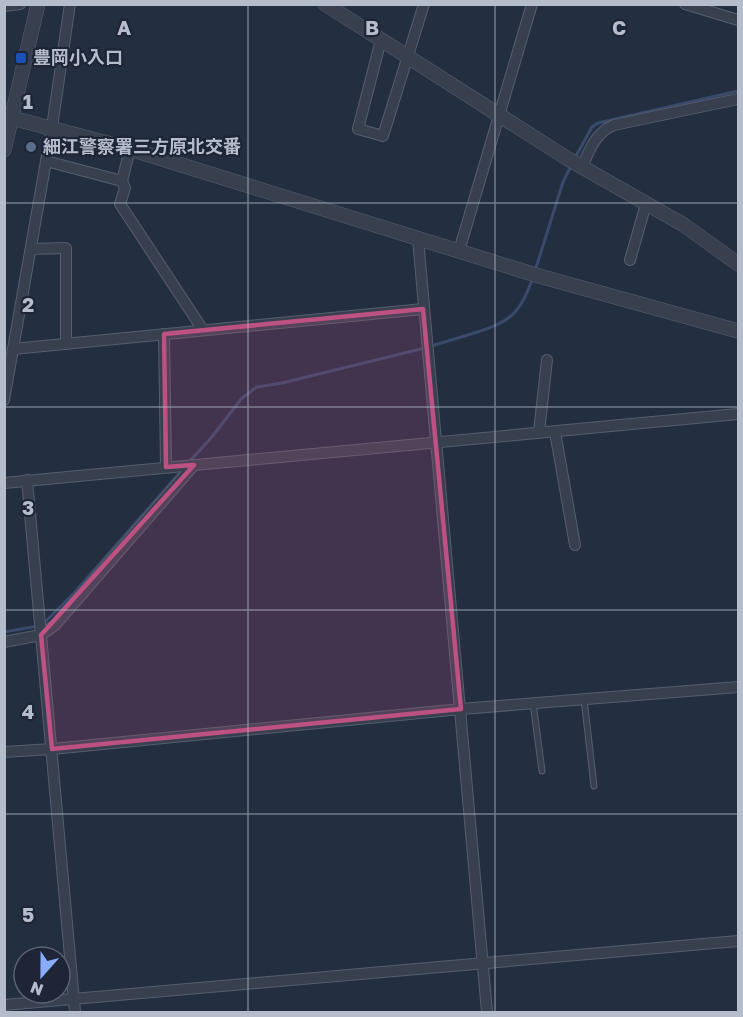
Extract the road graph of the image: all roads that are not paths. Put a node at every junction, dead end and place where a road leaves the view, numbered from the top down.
1 (20, 4) edge
2 (38, 4) edge
3 (70, 4) edge
4 (326, 4) edge
5 (424, 4) edge
6 (532, 4) edge
7 (685, 4) edge
8 (4, 6) edge
9 (738, 20) edge
10 (381, 40) junction
11 (409, 57) junction
12 (738, 99) edge
13 (500, 116) junction
14 (8, 117) edge
15 (52, 127) junction
16 (130, 149) junction
17 (4, 150) edge
18 (46, 161) junction
19 (576, 164) junction
20 (122, 182) junction
21 (646, 204) junction
22 (418, 239) junction
23 (31, 249) junction
24 (459, 251) junction
25 (630, 260) dead end
26 (738, 264) edge
27 (423, 309) junction
28 (203, 330) junction
29 (738, 331) edge
30 (164, 334) junction
31 (66, 344) junction
32 (13, 349) junction
33 (547, 360) dead end
34 (4, 400) edge
35 (738, 414) edge
36 (539, 432) junction
37 (555, 432) junction
38 (437, 442) junction
39 (192, 465) junction
40 (171, 467) junction
41 (27, 480) junction
42 (4, 483) edge
43 (575, 545) dead end
44 (41, 633) junction
45 (4, 642) edge
46 (738, 687) edge
47 (584, 699) junction
48 (533, 703) junction
49 (461, 709) junction
50 (52, 749) junction
51 (4, 752) edge
52 (542, 771) dead end
53 (594, 786) dead end
54 (738, 941) edge
55 (482, 963) junction
56 (74, 999) junction
57 (4, 1005) edge
58 (75, 1012) edge
59 (487, 1012) edge

1 - 8 street
2 - 14 street
3 - 15 street
4 - 10 street
5 - 11 street
6 - 13 street
7 - 9 street
10 - 11 street
10 - 11 street
11 - 13 street
12 - 19 street
13 - 19 street
13 - 24 street
14 - 15 street
14 - 17 street
15 - 16 street
15 - 18 street
16 - 20 street
16 - 22 street
18 - 20 street
18 - 23 street
19 - 21 street
20 - 28 street
21 - 25 street
21 - 26 street
22 - 24 street
22 - 27 street
23 - 31 street
23 - 32 street
24 - 29 street
27 - 28 street
27 - 38 street
28 - 30 street
30 - 31 street
30 - 40 street
31 - 32 street
32 - 34 street
33 - 36 street
35 - 37 street
36 - 37 street
36 - 38 street
37 - 43 street
38 - 39 street
38 - 49 street
39 - 40 street
39 - 44 street
40 - 41 street
41 - 42 street
41 - 44 street
44 - 45 street
44 - 50 street
46 - 47 street
47 - 48 street
47 - 53 lane
48 - 49 street
48 - 52 lane
49 - 50 street
49 - 55 street
50 - 51 street
50 - 56 street
54 - 55 street
55 - 56 street
55 - 59 street
56 - 57 street
56 - 58 street

